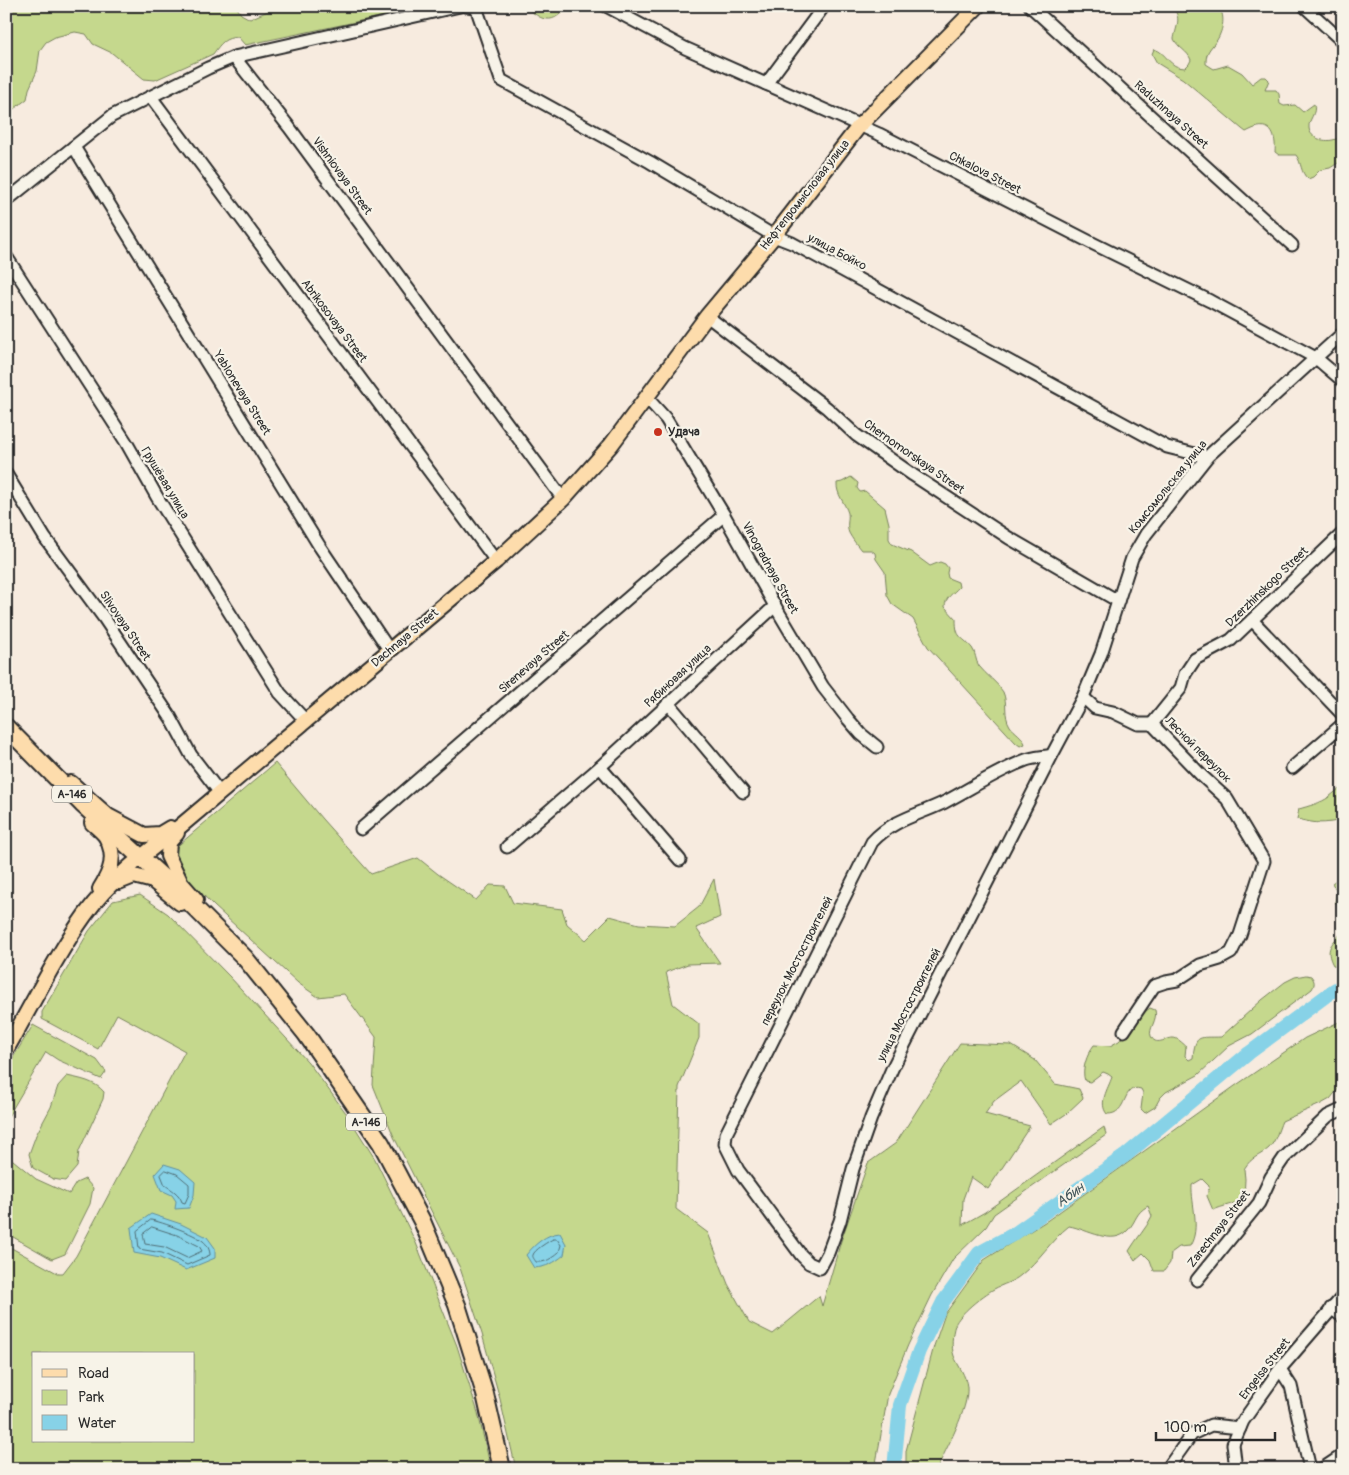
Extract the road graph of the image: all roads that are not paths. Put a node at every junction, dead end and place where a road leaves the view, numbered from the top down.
1 (460, 6) edge
2 (466, 6) edge
3 (606, 6) edge
4 (824, 6) edge
5 (978, 6) edge
6 (1030, 6) edge
7 (1304, 6) edge
8 (476, 7) edge
9 (1343, 42) edge
10 (234, 58) junction
11 (766, 84) junction
12 (151, 97) junction
13 (860, 125) junction
14 (74, 147) junction
15 (6, 201) edge
16 (774, 236) junction
17 (1292, 245) dead end
18 (6, 256) edge
19 (707, 316) junction
20 (1343, 333) edge
21 (1316, 358) junction
22 (1343, 381) edge
23 (647, 398) junction
24 (1207, 457) junction
25 (6, 474) edge
26 (563, 499) junction
27 (724, 515) junction
28 (1343, 533) edge
29 (496, 561) junction
30 (1118, 601) junction
31 (775, 606) junction
32 (1252, 620) junction
33 (390, 651) junction
34 (1083, 697) junction
35 (668, 703) junction
36 (1343, 715) edge
37 (305, 720) junction
38 (1152, 724) junction
39 (1343, 724) edge
40 (6, 727) edge
41 (877, 746) dead end
42 (1052, 755) junction
43 (600, 767) junction
44 (1292, 768) dead end
45 (743, 792) dead end
46 (220, 793) junction
47 (189, 819) junction
48 (361, 829) dead end
49 (508, 846) dead end
50 (141, 857) junction
51 (680, 860) dead end
52 (86, 914) junction
53 (245, 958) junction
54 (1124, 1031) dead end
55 (6, 1050) edge
56 (1343, 1109) edge
57 (809, 1263) joint
58 (1197, 1280) dead end
59 (1343, 1296) edge
60 (1332, 1308) junction
61 (1343, 1317) edge
62 (1280, 1369) junction
63 (1240, 1428) junction
64 (1343, 1455) edge
65 (502, 1469) edge
66 (1167, 1469) edge
67 (1236, 1469) edge
68 (1310, 1469) edge
69 (1322, 1469) edge

1 - 10 street
2 - 8 street
3 - 11 street, Chkalova Street
4 - 11 street
5 - 13 main road, Нефтепромысловая улица
6 - 17 street, Raduzhnaya Street
7 - 9 street
8 - 16 street, улица Бойко
10 - 12 street
10 - 26 street, Vishniovaya Street
11 - 13 street, Chkalova Street
12 - 14 street
12 - 29 street, Abrikosovaya Street
13 - 16 main road, Нефтепромысловая улица
13 - 21 street, Chkalova Street
14 - 15 street
14 - 33 street, Yablonevaya Street
16 - 19 main road, Нефтепромысловая улица
16 - 24 street, улица Бойко
18 - 37 street, Грушёвая улица
19 - 23 main road, Нефтепромысловая улица
19 - 30 street, Chernomorskaya Street
20 - 21 street, Комсомольская улица
21 - 22 street, Chkalova Street
21 - 24 street, Комсомольская улица
23 - 26 main road, Dachnaya Street
23 - 27 street, Vinogradnaya Street
24 - 30 street, Комсомольская улица
25 - 46 street, Slivovaya Street
26 - 29 main road, Dachnaya Street
27 - 31 street, Vinogradnaya Street
27 - 48 street, Sirenevaya Street
28 - 32 street, Dzerzhinskogo Street
29 - 33 main road, Dachnaya Street
30 - 34 street, Комсомольская улица
31 - 35 street, Рябиновая улица
31 - 41 street, Vinogradnaya Street
32 - 36 street
32 - 38 street, Dzerzhinskogo Street
33 - 37 main road, Dachnaya Street
34 - 38 street, Лесной переулок
34 - 42 street, Комсомольская улица
35 - 43 street, Рябиновая улица
35 - 45 street
37 - 46 main road, Dachnaya Street
38 - 54 street, Лесной переулок
39 - 44 street
40 - 47 main road
40 - 50 highway, А-146
40 - 52 main road
42 - 57 street, улица Мостостроителей
42 - 57 street, переулок Мостостроителей
43 - 49 street, Рябиновая улица
43 - 51 street
46 - 47 main road, Dachnaya Street
47 - 50 main road, Dachnaya Street
47 - 53 main road
50 - 52 main road, Dachnaya Street
50 - 53 highway, А-146
52 - 53 main road
52 - 55 main road
53 - 65 highway, А-146
56 - 58 street, Zarechnaya Street
59 - 60 street, Engelsa Street
60 - 61 street
60 - 62 street, Engelsa Street
62 - 63 street, Engelsa Street
62 - 68 street
63 - 66 street
63 - 67 street, Engelsa Street
64 - 69 street

